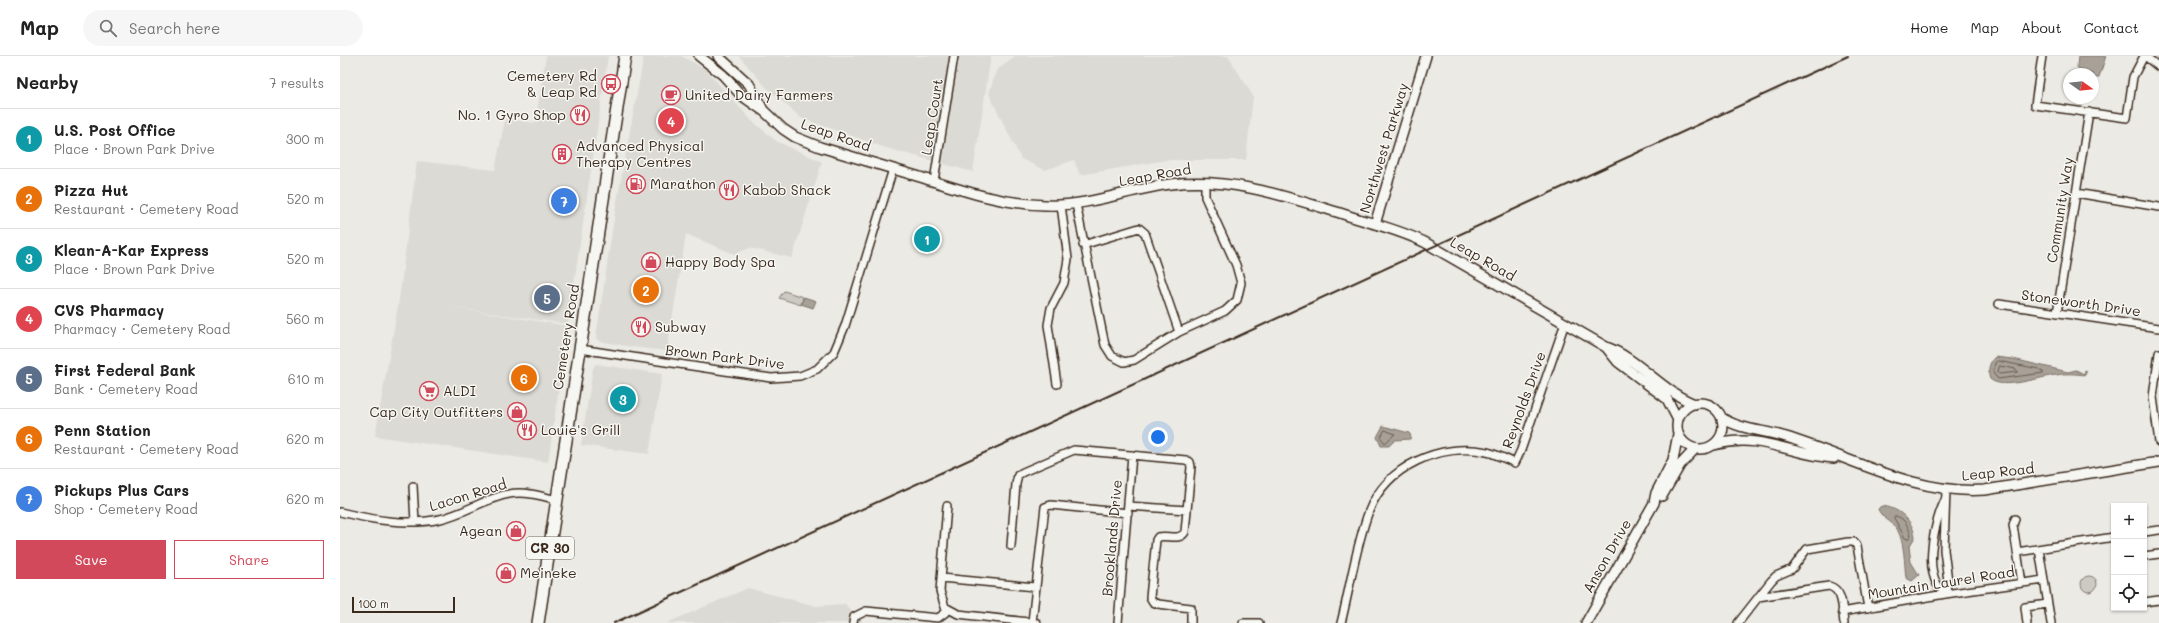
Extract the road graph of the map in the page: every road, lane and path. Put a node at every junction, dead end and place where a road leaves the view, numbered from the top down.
1 (625, 56) edge
2 (699, 56) edge
3 (718, 56) edge
4 (954, 56) edge
5 (1426, 56) edge
6 (2042, 56) edge
7 (2144, 56) edge
8 (2159, 67) edge
9 (764, 111) junction
10 (2089, 112) junction
11 (893, 169) junction
12 (934, 181) junction
13 (1205, 182) junction
14 (2076, 193) junction
15 (1076, 204) junction
16 (1061, 205) junction
17 (2159, 207) edge
18 (1375, 224) junction
19 (1083, 245) junction
20 (1999, 304) dead end
21 (2057, 313) junction
22 (1565, 323) junction
23 (2159, 328) edge
24 (1179, 332) junction
25 (1606, 347) junction
26 (580, 349) junction
27 (2159, 353) edge
28 (1057, 384) dead end
29 (1695, 404) junction
30 (1722, 418) junction
31 (1678, 420) junction
32 (1678, 434) junction
33 (2159, 442) edge
34 (1714, 445) junction
35 (1695, 449) junction
36 (1132, 455) junction
37 (1843, 459) junction
38 (2159, 462) edge
39 (413, 486) dead end
40 (1946, 490) junction
41 (557, 500) junction
42 (1945, 500) junction
43 (1654, 504) junction
44 (947, 506) dead end
45 (1128, 510) junction
46 (1187, 510) junction
47 (340, 512) edge
48 (2014, 519) dead end
49 (415, 522) junction
50 (2159, 530) edge
51 (2147, 532) edge
52 (2111, 537) edge
53 (1011, 546) dead end
54 (2039, 549) junction
55 (2017, 552) junction
56 (2159, 554) edge
57 (2147, 556) edge
58 (941, 578) junction
59 (2044, 580) junction
60 (2022, 583) junction
61 (1035, 587) junction
62 (1945, 594) junction
63 (1758, 598) junction
64 (2159, 600) edge
65 (2147, 602) edge
66 (2048, 604) junction
67 (1868, 608) junction
68 (949, 610) junction
69 (1842, 612) junction
70 (1745, 614) junction
71 (990, 621) edge
72 (538, 623) edge
73 (853, 623) edge
74 (1034, 623) edge
75 (1118, 623) edge
76 (1191, 623) edge
77 (1242, 623) edge
78 (1259, 623) edge
79 (1341, 623) edge
80 (1586, 623) edge
81 (1738, 623) edge
82 (1746, 623) edge
83 (1844, 623) edge
84 (2027, 623) edge
85 (2051, 623) edge

1 - 26 main road, Cemetery Road / CR 30
2 - 9 street, Leap Road
3 - 9 street, Leap Road
4 - 12 street, Leap Court
5 - 18 street, Northwest Parkway
6 - 10 street
7 - 8 street
7 - 10 street
9 - 11 street, Leap Road
10 - 14 street, Community Way
11 - 12 street, Leap Road
11 - 26 street, Brown Park Drive
12 - 16 street, Leap Road
13 - 15 street, Leap Road
13 - 18 street, Leap Road
13 - 24 street
14 - 17 street
14 - 21 street, Community Way
15 - 16 street, Leap Road
15 - 19 street
16 - 28 street
18 - 22 street, Leap Road
19 - 24 street
19 - 24 street
20 - 21 street, Stoneworth Drive
21 - 23 street, Stoneworth Drive
22 - 25 street, Leap Road
22 - 79 street, Reynolds Drive
25 - 29 street, Leap Road
25 - 31 street, Leap Road
26 - 41 main road, Cemetery Road / CR 30
27 - 33 street
29 - 30 street
29 - 31 street
30 - 34 street
30 - 37 street, Leap Road
31 - 32 street
32 - 35 street
32 - 43 street, Anson Drive
34 - 35 street
34 - 37 street, Leap Road
35 - 43 street, Anson Drive
36 - 45 street, Brooklands Drive
36 - 46 street
36 - 53 street
37 - 40 street, Leap Road
38 - 40 street, Leap Road
39 - 49 street
40 - 42 street
41 - 49 street, Lacon Road
41 - 72 main road, Cemetery Road / CR 30
42 - 62 street
42 - 62 street
43 - 80 street, Anson Drive
44 - 58 street
45 - 46 street
45 - 61 street
45 - 75 street, Brooklands Drive
46 - 76 street
47 - 49 street, Lacon Road
48 - 55 street
50 - 51 street
52 - 54 street
54 - 55 street
54 - 59 street
55 - 60 street
56 - 57 street
58 - 61 street
58 - 68 street
59 - 60 street, Mountain Laurel Road
59 - 66 street
60 - 62 street, Mountain Laurel Road
61 - 74 street
62 - 67 street, Mountain Laurel Road
63 - 67 street
63 - 69 street
63 - 70 street
64 - 65 street
66 - 84 street
66 - 85 street
67 - 69 street, Mountain Laurel Road
68 - 71 street
68 - 73 street
69 - 83 street
70 - 81 street
70 - 82 street
71 - 74 street
77 - 78 street

